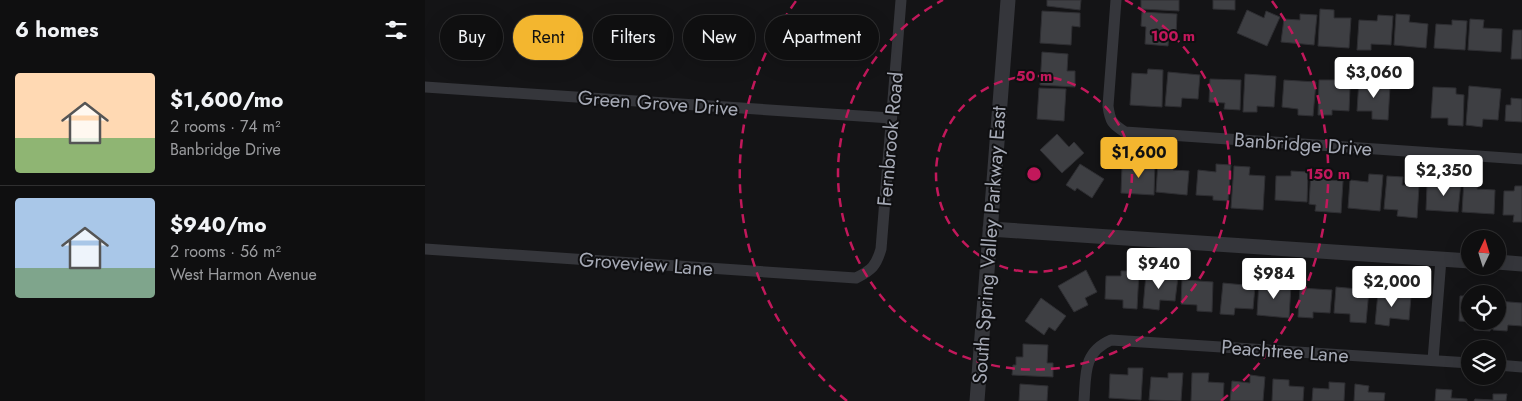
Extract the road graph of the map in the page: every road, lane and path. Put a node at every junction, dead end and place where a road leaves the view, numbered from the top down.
1 (901, 0) edge
2 (1009, 0) edge
3 (1116, 0) edge
4 (425, 87) edge
5 (891, 118) junction
6 (1522, 159) edge
7 (990, 229) junction
8 (425, 249) edge
9 (1441, 259) junction
10 (1461, 260) edge
11 (1506, 263) edge
12 (1522, 264) edge
13 (867, 273) joint
14 (1433, 360) junction
15 (1461, 362) edge
16 (1506, 366) edge
17 (1522, 367) edge
18 (977, 401) edge
19 (1084, 401) edge

1 - 5 street, Fernbrook Road
2 - 7 street, South Spring Valley Parkway East
3 - 6 street, Banbridge Drive
4 - 5 street, Green Grove Drive
5 - 13 street, Fernbrook Road
7 - 9 street
7 - 18 street, South Spring Valley Parkway East
8 - 13 street, Groveview Lane
9 - 10 street
9 - 14 street
11 - 12 street
14 - 15 street, Peachtree Lane
14 - 19 street, Peachtree Lane
16 - 17 street

